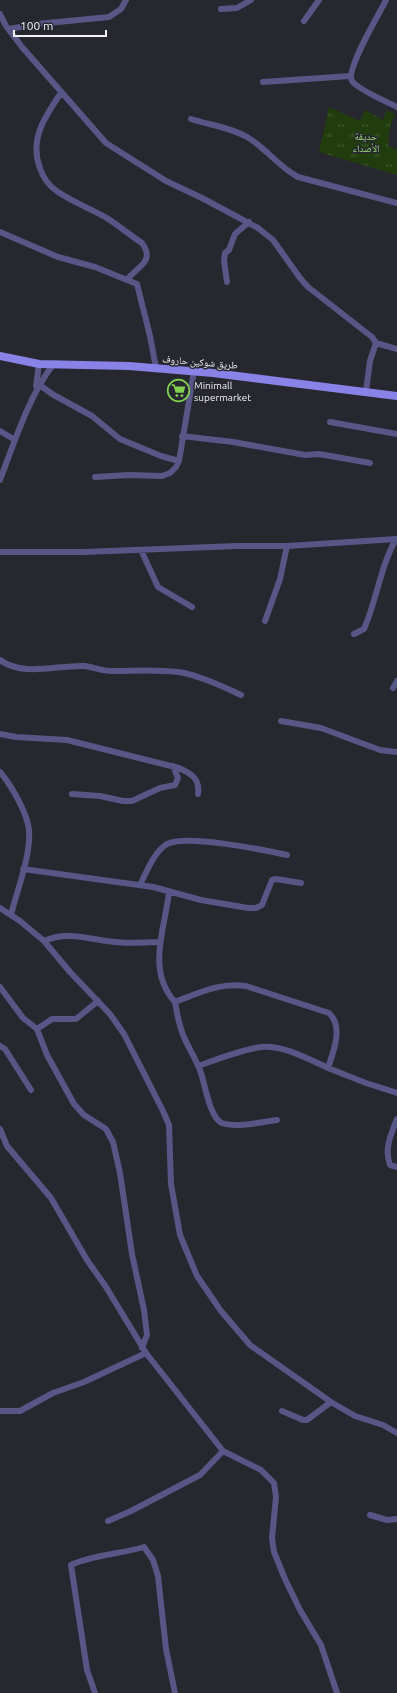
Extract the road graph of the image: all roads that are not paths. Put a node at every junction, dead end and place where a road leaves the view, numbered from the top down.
1 (126, 0) edge
2 (251, 0) edge
3 (319, 0) edge
4 (386, 0) edge
5 (221, 9) dead end
6 (0, 14) edge
7 (304, 21) dead end
8 (9, 30) junction
9 (350, 76) junction
10 (263, 82) dead end
11 (61, 92) junction
12 (397, 107) edge
13 (191, 119) dead end
14 (397, 203) edge
15 (250, 222) junction
16 (0, 232) edge
17 (127, 280) junction
18 (227, 282) dead end
19 (376, 343) junction
20 (397, 349) edge
21 (0, 356) edge
22 (39, 364) junction
23 (53, 365) junction
24 (156, 368) junction
25 (194, 371) junction
26 (38, 384) junction
27 (366, 391) junction
28 (397, 396) edge
29 (330, 422) dead end
30 (0, 431) edge
31 (397, 434) edge
32 (182, 436) junction
33 (15, 440) junction
34 (178, 461) junction
35 (370, 463) dead end
36 (95, 477) dead end
37 (0, 480) edge
38 (397, 539) edge
39 (287, 546) junction
40 (140, 550) junction
41 (0, 552) edge
42 (192, 607) dead end
43 (265, 621) dead end
44 (354, 634) dead end
45 (0, 660) edge
46 (397, 681) edge
47 (393, 688) dead end
48 (241, 695) dead end
49 (281, 721) dead end
50 (0, 734) edge
51 (397, 752) edge
52 (173, 766) junction
53 (0, 772) edge
54 (72, 794) dead end
55 (198, 794) dead end
56 (287, 855) dead end
57 (23, 869) junction
58 (301, 883) dead end
59 (140, 885) junction
60 (169, 892) junction
61 (0, 908) edge
62 (10, 915) junction
63 (44, 941) junction
64 (159, 942) junction
65 (0, 987) edge
66 (98, 1001) junction
67 (175, 1002) junction
68 (37, 1029) junction
69 (0, 1046) edge
70 (198, 1066) junction
71 (328, 1068) junction
72 (32, 1090) dead end
73 (397, 1093) edge
74 (397, 1119) edge
75 (277, 1120) dead end
76 (0, 1129) edge
77 (397, 1167) edge
78 (144, 1351) junction
79 (330, 1402) junction
80 (0, 1411) edge
81 (282, 1411) dead end
82 (397, 1433) edge
83 (222, 1451) junction
84 (370, 1515) dead end
85 (397, 1519) edge
86 (108, 1521) dead end
87 (95, 1693) edge
88 (175, 1693) edge
89 (337, 1693) edge

1 - 8 street
2 - 5 street
3 - 7 street
4 - 9 street
6 - 8 street
8 - 11 street
9 - 10 street
9 - 12 street
11 - 15 street
11 - 17 street
13 - 14 street
15 - 18 street
15 - 19 street
16 - 17 street
17 - 24 street
19 - 20 street
19 - 27 street
21 - 22 main road, طريق شوكين حاروف
22 - 23 main road, طريق شوكين حاروف
22 - 26 street
23 - 24 main road, طريق شوكين حاروف
23 - 26 street
24 - 25 main road, طريق شوكين حاروف
25 - 27 main road, طريق شوكين حاروف
25 - 32 street
26 - 33 street
26 - 34 street
27 - 28 main road, طريق شوكين حاروف
29 - 31 street
30 - 33 street
32 - 34 street
32 - 35 street
33 - 37 street
34 - 36 street
38 - 39 street
38 - 44 street
39 - 40 street
39 - 43 street
40 - 41 street
40 - 42 street
45 - 48 street
46 - 47 street
49 - 51 street
50 - 52 street
52 - 54 street
52 - 55 street
53 - 57 street
56 - 59 street
57 - 59 street
57 - 62 street
58 - 60 street
59 - 60 street
60 - 64 street
61 - 62 street
62 - 63 street
63 - 64 street
63 - 66 street
64 - 67 street
65 - 68 street
66 - 68 street
66 - 79 street
67 - 70 street
67 - 71 street
68 - 78 street
69 - 72 street
70 - 71 street
70 - 75 street
71 - 73 street
74 - 77 street
76 - 78 street
78 - 80 street
78 - 83 street
79 - 81 street
79 - 82 street
83 - 86 street
83 - 89 street
84 - 85 street
87 - 88 street

